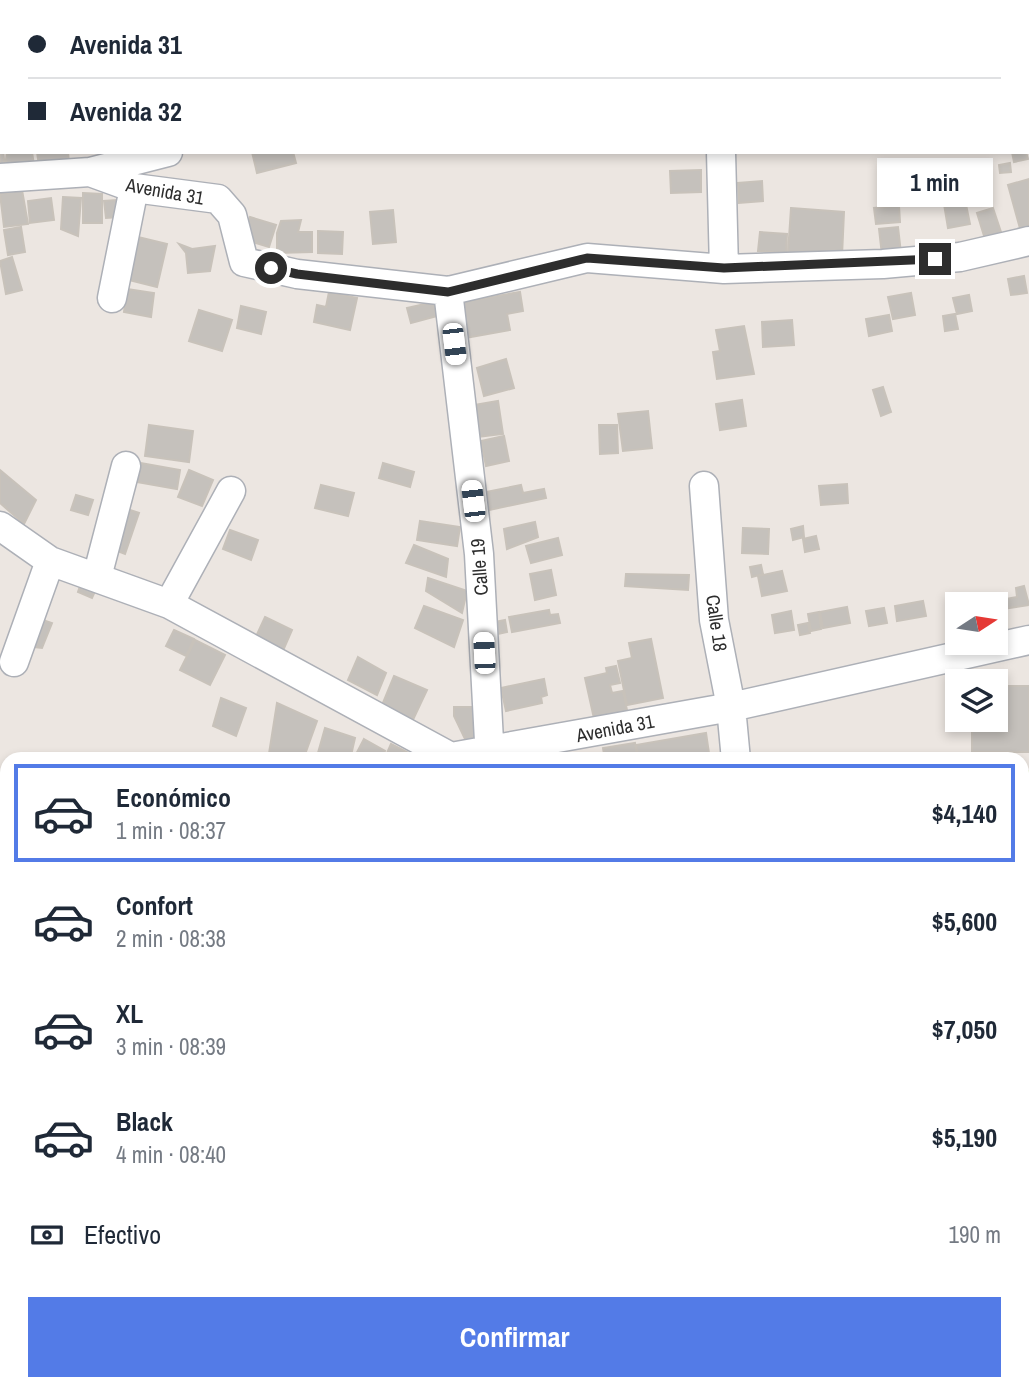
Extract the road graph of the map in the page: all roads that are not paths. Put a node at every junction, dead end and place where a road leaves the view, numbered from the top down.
1 (159, 154) edge
2 (721, 154) edge
3 (90, 172) junction
4 (0, 177) edge
5 (134, 188) junction
6 (1029, 242) edge
7 (724, 268) junction
8 (448, 292) junction
9 (112, 298) dead end
10 (127, 466) dead end
11 (704, 486) dead end
12 (231, 491) dead end
13 (0, 526) edge
14 (50, 561) junction
15 (97, 577) junction
16 (169, 604) junction
17 (1029, 640) edge
18 (14, 662) dead end
19 (731, 706) junction
20 (442, 752) edge
21 (489, 752) edge
22 (508, 752) edge
23 (735, 752) edge

1 - 3 street
2 - 7 street
3 - 4 street
3 - 5 street, Avenida 31
5 - 8 street, Avenida 31
5 - 9 street
6 - 7 street
7 - 8 street
8 - 21 street, Calle 19
10 - 15 street
11 - 19 street, Calle 18
12 - 16 street
13 - 14 street, Avenida 31
14 - 15 street, Avenida 31
14 - 18 street
15 - 16 street, Avenida 31
16 - 20 street, Avenida 31
17 - 19 street, Avenida 31
19 - 22 street, Avenida 31
19 - 23 street, Calle 18

